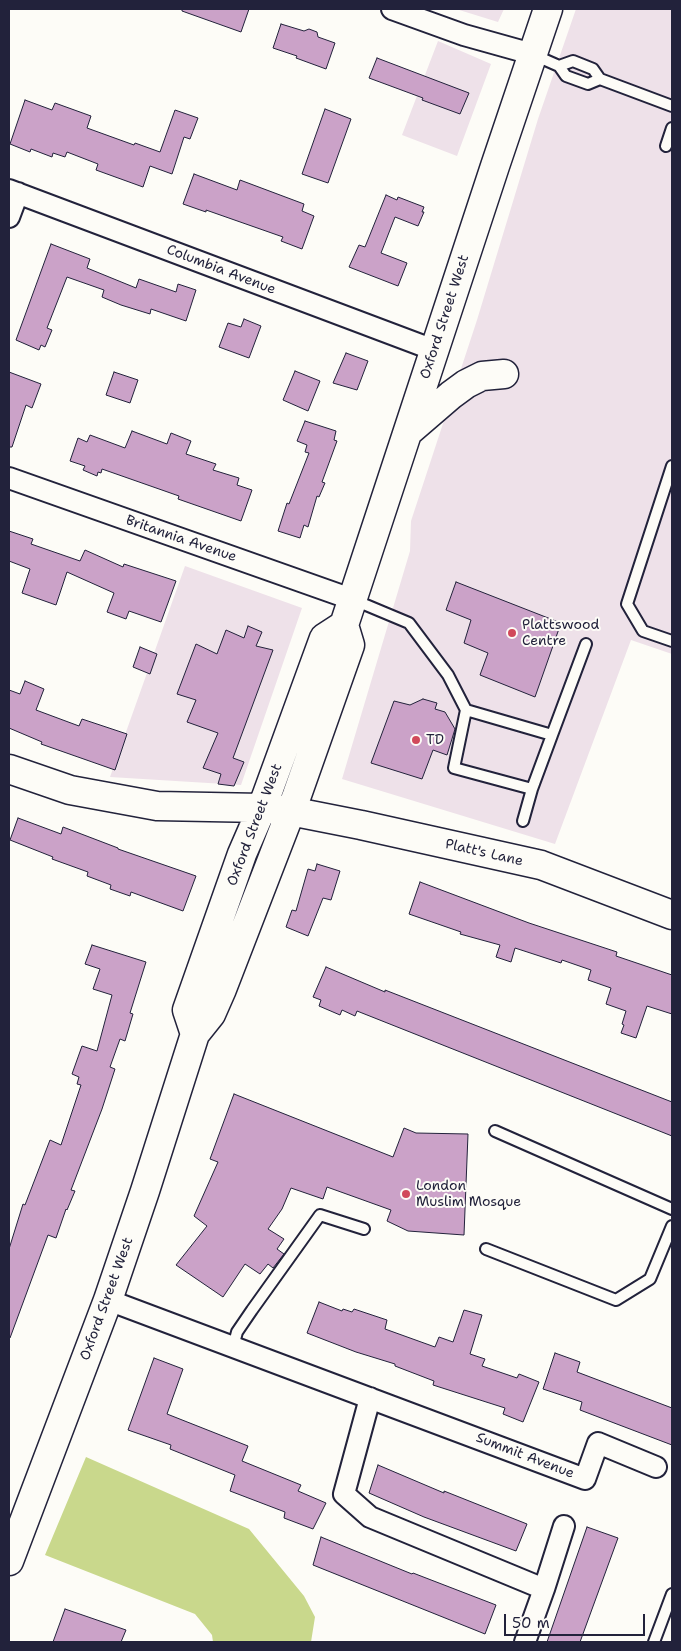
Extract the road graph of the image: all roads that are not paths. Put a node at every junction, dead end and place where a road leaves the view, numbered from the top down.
1 (392, 9) edge
2 (548, 9) edge
3 (532, 54) junction
4 (560, 66) junction
5 (600, 79) junction
6 (672, 106) edge
7 (672, 128) edge
8 (666, 146) dead end
9 (13, 192) edge
10 (9, 217) edge
11 (434, 350) junction
12 (504, 374) dead end
13 (408, 432) junction
14 (672, 466) edge
15 (9, 478) edge
16 (354, 600) junction
17 (344, 625) junction
18 (672, 641) edge
19 (586, 644) dead end
20 (466, 710) junction
21 (552, 736) junction
22 (9, 769) edge
23 (532, 789) junction
24 (262, 808) junction
25 (290, 811) junction
26 (523, 821) dead end
27 (672, 915) edge
28 (195, 1034) junction
29 (495, 1132) dead end
30 (672, 1209) edge
31 (672, 1226) edge
32 (364, 1229) dead end
33 (486, 1248) dead end
34 (108, 1300) junction
35 (233, 1347) junction
36 (370, 1398) junction
37 (656, 1467) dead end
38 (564, 1526) dead end
39 (9, 1561) edge
40 (544, 1589) junction
41 (672, 1594) edge
42 (525, 1642) edge
43 (654, 1642) edge

1 - 3 street
2 - 3 main road, Oxford Street West
3 - 4 lane
3 - 11 main road, Oxford Street West
4 - 5 lane
4 - 5 lane
5 - 6 lane
7 - 8 lane
9 - 10 street
9 - 11 street, Columbia Avenue
11 - 13 main road, Oxford Street West
12 - 13 main road
13 - 16 main road, Oxford Street West
14 - 18 lane
15 - 16 street, Britannia Avenue
16 - 17 main road, Oxford Street West
16 - 20 lane
17 - 24 main road, Oxford Street West
17 - 25 main road, Oxford Street West
19 - 21 lane
20 - 21 lane
20 - 23 lane
21 - 23 lane
22 - 24 main road, Platt's Lane
23 - 26 lane
24 - 25 main road, Platt's Lane
24 - 28 main road, Oxford Street West
25 - 27 main road, Platt's Lane
25 - 28 main road, Oxford Street West
28 - 34 main road, Oxford Street West
29 - 30 lane
31 - 33 lane
32 - 35 lane
34 - 35 street, Summit Avenue
34 - 39 main road, Oxford Street West
35 - 36 street, Summit Avenue
36 - 37 street, Summit Avenue
36 - 40 street
38 - 40 street
40 - 42 street
41 - 43 lane

